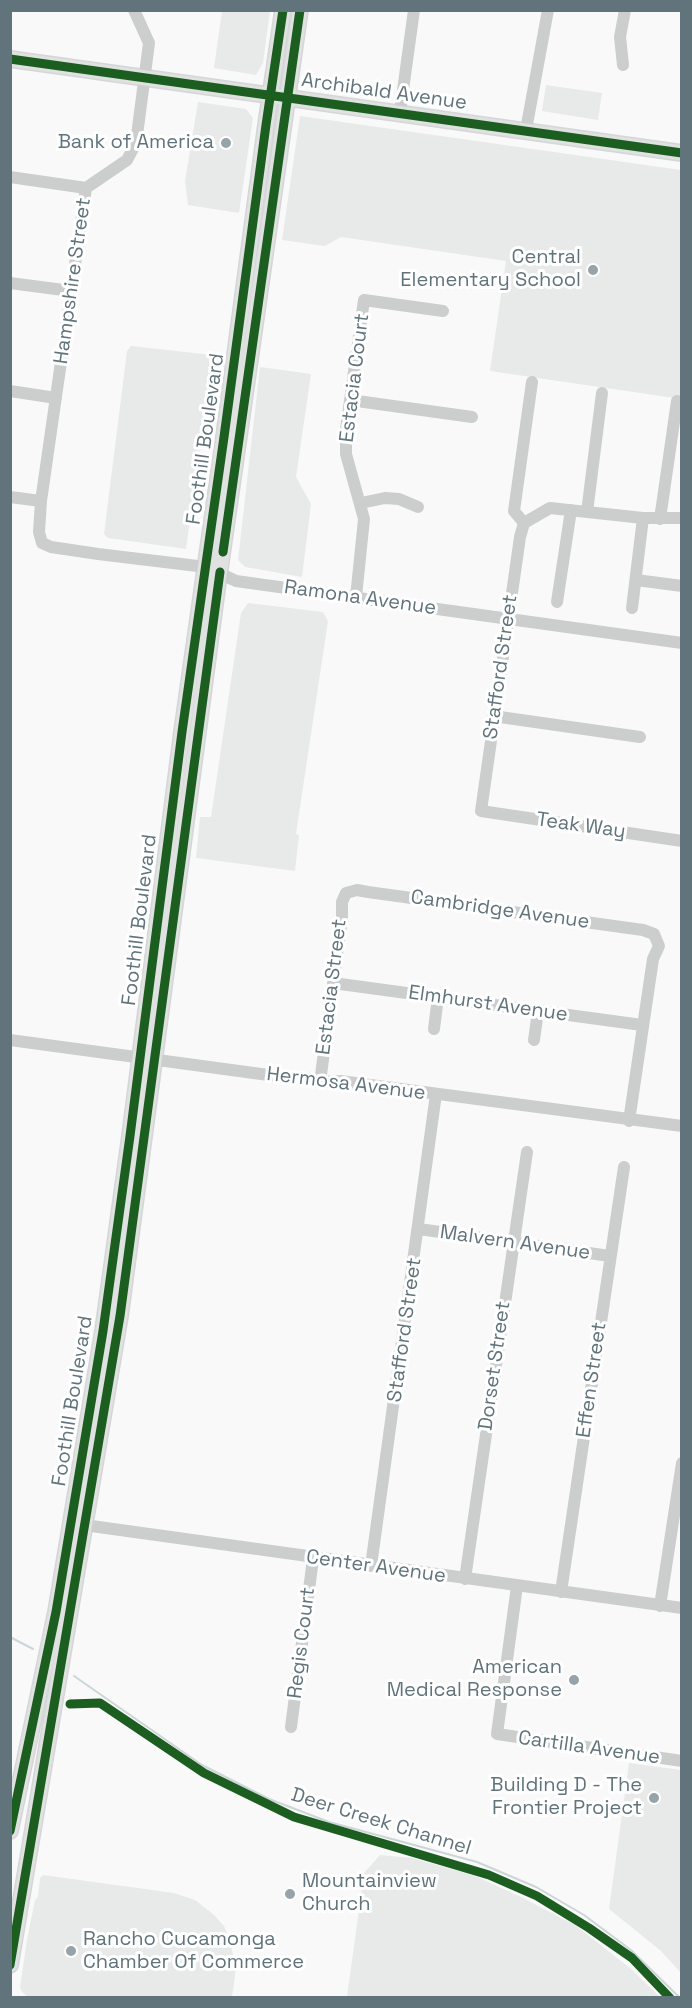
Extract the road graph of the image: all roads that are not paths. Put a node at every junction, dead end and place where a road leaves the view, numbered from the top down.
1 (134, 10) edge
2 (284, 10) edge
3 (300, 10) edge
4 (414, 10) edge
5 (548, 10) edge
6 (625, 10) edge
7 (10, 59) edge
8 (624, 65) dead end
9 (145, 78) junction
10 (271, 94) junction
11 (287, 97) junction
12 (400, 112) junction
13 (526, 130) junction
14 (681, 153) edge
15 (10, 177) edge
16 (86, 188) junction
17 (10, 283) edge
18 (72, 291) junction
19 (443, 310) dead end
20 (532, 382) dead end
21 (10, 391) edge
22 (602, 393) dead end
23 (56, 398) junction
24 (350, 400) junction
25 (677, 401) dead end
26 (472, 417) dead end
27 (10, 497) edge
28 (41, 501) junction
29 (361, 503) junction
30 (418, 507) dead end
31 (572, 510) junction
32 (587, 512) junction
33 (643, 518) junction
34 (681, 518) edge
35 (660, 519) junction
36 (524, 523) junction
37 (42, 543) joint
38 (213, 570) junction
39 (636, 580) junction
40 (681, 586) edge
41 (356, 597) junction
42 (557, 602) dead end
43 (632, 608) dead end
44 (508, 619) junction
45 (681, 643) edge
46 (493, 716) junction
47 (640, 737) dead end
48 (481, 811) joint
49 (681, 841) edge
50 (346, 892) joint
51 (333, 983) junction
52 (438, 997) junction
53 (538, 1011) junction
54 (642, 1025) junction
55 (434, 1029) dead end
56 (10, 1040) edge
57 (534, 1040) dead end
58 (148, 1058) junction
59 (320, 1082) junction
60 (436, 1095) junction
61 (629, 1120) junction
62 (681, 1126) edge
63 (527, 1152) dead end
64 (624, 1167) dead end
65 (419, 1229) junction
66 (513, 1242) junction
67 (610, 1256) junction
68 (681, 1462) edge
69 (78, 1525) junction
70 (313, 1559) junction
71 (371, 1566) junction
72 (465, 1579) junction
73 (517, 1586) junction
74 (561, 1592) junction
75 (660, 1606) junction
76 (681, 1608) edge
77 (291, 1727) dead end
78 (681, 1761) edge
79 (10, 1831) edge
80 (10, 1965) edge

1 - 9 street, Hampshire Street
2 - 10 main road, Foothill Boulevard
3 - 11 main road, Foothill Boulevard
4 - 12 street
5 - 13 street
6 - 8 street
7 - 9 main road, Archibald Avenue
9 - 10 main road, Archibald Avenue
9 - 16 street, Hampshire Street
10 - 11 main road, Archibald Avenue
10 - 38 main road, Foothill Boulevard
11 - 12 main road, Archibald Avenue
11 - 38 main road, Foothill Boulevard
12 - 13 main road, Archibald Avenue
13 - 14 main road, Archibald Avenue
15 - 16 street
16 - 18 street, Hampshire Street
17 - 18 street
18 - 23 street, Hampshire Street
19 - 24 street, Estacia Court
20 - 36 street
21 - 23 street
22 - 32 street
23 - 28 street, Hampshire Street
24 - 26 street
24 - 29 street, Estacia Court
25 - 35 street
27 - 28 street
28 - 37 street, Hampshire Street
29 - 30 street
29 - 41 street, Estacia Court
31 - 32 street
31 - 36 street
31 - 42 street
32 - 33 street
33 - 35 street
33 - 39 street
34 - 35 street
36 - 44 street, Stafford Street
37 - 38 street, Ramona Avenue
38 - 41 street, Ramona Avenue
38 - 58 main road, Foothill Boulevard
39 - 40 street
39 - 43 street
41 - 44 street, Ramona Avenue
44 - 45 street, Ramona Avenue
44 - 46 street, Stafford Street
46 - 47 street
46 - 48 street, Stafford Street
48 - 49 street, Teak Way
50 - 51 street, Estacia Street
50 - 54 street, Cambridge Avenue
51 - 52 street, Elmhurst Avenue
51 - 59 street, Estacia Street
52 - 53 street, Elmhurst Avenue
52 - 55 street
53 - 54 street, Elmhurst Avenue
53 - 57 street
54 - 61 street
56 - 58 street, Hermosa Avenue
58 - 59 street, Hermosa Avenue
58 - 69 main road, Foothill Boulevard
59 - 60 street, Hermosa Avenue
60 - 61 street, Hermosa Avenue
60 - 65 street, Stafford Street
61 - 62 street, Hermosa Avenue
63 - 66 street, Dorset Street
64 - 67 street, Effen Street
65 - 66 street, Malvern Avenue
65 - 71 street, Stafford Street
66 - 67 street, Malvern Avenue
66 - 72 street, Dorset Street
67 - 74 street, Effen Street
68 - 75 street
69 - 70 street, Center Avenue
69 - 79 main road, Foothill Boulevard
69 - 80 main road, Foothill Boulevard
70 - 71 street, Center Avenue
70 - 77 street, Regis Court
71 - 72 street, Center Avenue
72 - 73 street, Center Avenue
73 - 74 street, Center Avenue
73 - 78 street, Cartilla Avenue
74 - 75 street, Center Avenue
75 - 76 street, Center Avenue

